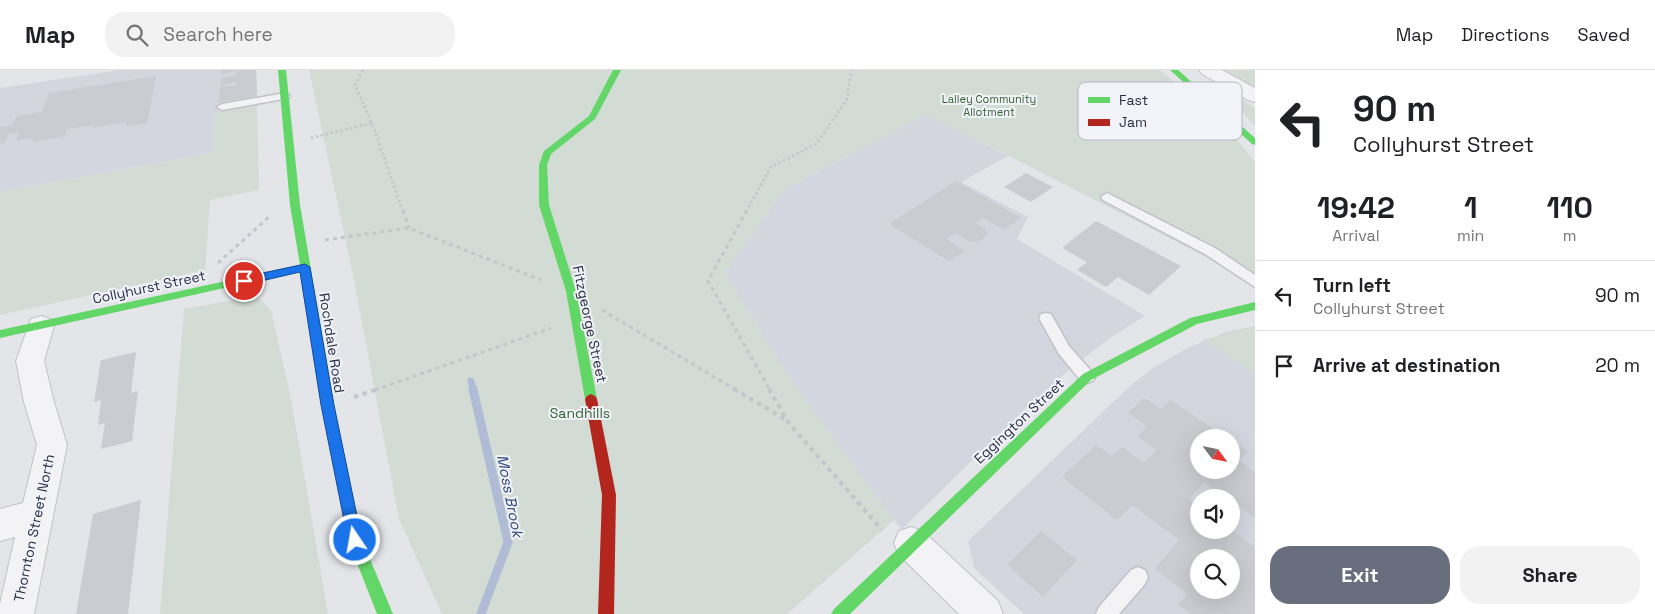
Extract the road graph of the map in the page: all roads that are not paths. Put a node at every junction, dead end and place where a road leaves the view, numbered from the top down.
1 (282, 70) edge
2 (617, 70) edge
3 (1174, 70) edge
4 (1208, 70) edge
5 (1188, 82) edge
6 (1230, 82) edge
7 (1242, 89) edge
8 (285, 96) junction
9 (1255, 96) edge
10 (222, 107) dead end
11 (1242, 130) edge
12 (1255, 142) edge
13 (1107, 197) dead end
14 (305, 267) junction
15 (1255, 282) edge
16 (1255, 306) edge
17 (1046, 318) dead end
18 (41, 326) junction
19 (0, 334) edge
20 (1087, 377) junction
21 (38, 515) junction
22 (0, 525) edge
23 (907, 548) junction
24 (1138, 577) dead end
25 (16, 614) edge
26 (385, 614) edge
27 (606, 614) edge
28 (839, 614) edge
29 (985, 614) edge
30 (1106, 614) edge

1 - 8 main road, Rochdale Road
2 - 27 main road, Fitzgeorge Street
3 - 5 main road
4 - 6 street
7 - 9 street
8 - 10 lane
8 - 14 main road, Rochdale Road
11 - 12 main road
13 - 15 lane
14 - 18 main road, Collyhurst Street
14 - 26 main road, Rochdale Road
16 - 20 main road, Eggington Street
17 - 20 lane
18 - 19 main road, Collyhurst Street
18 - 21 street, Thornton Street North
20 - 23 main road, Eggington Street
21 - 22 street
21 - 25 street, Thornton Street North
23 - 28 main road, Eggington Street
23 - 29 street
24 - 30 lane

